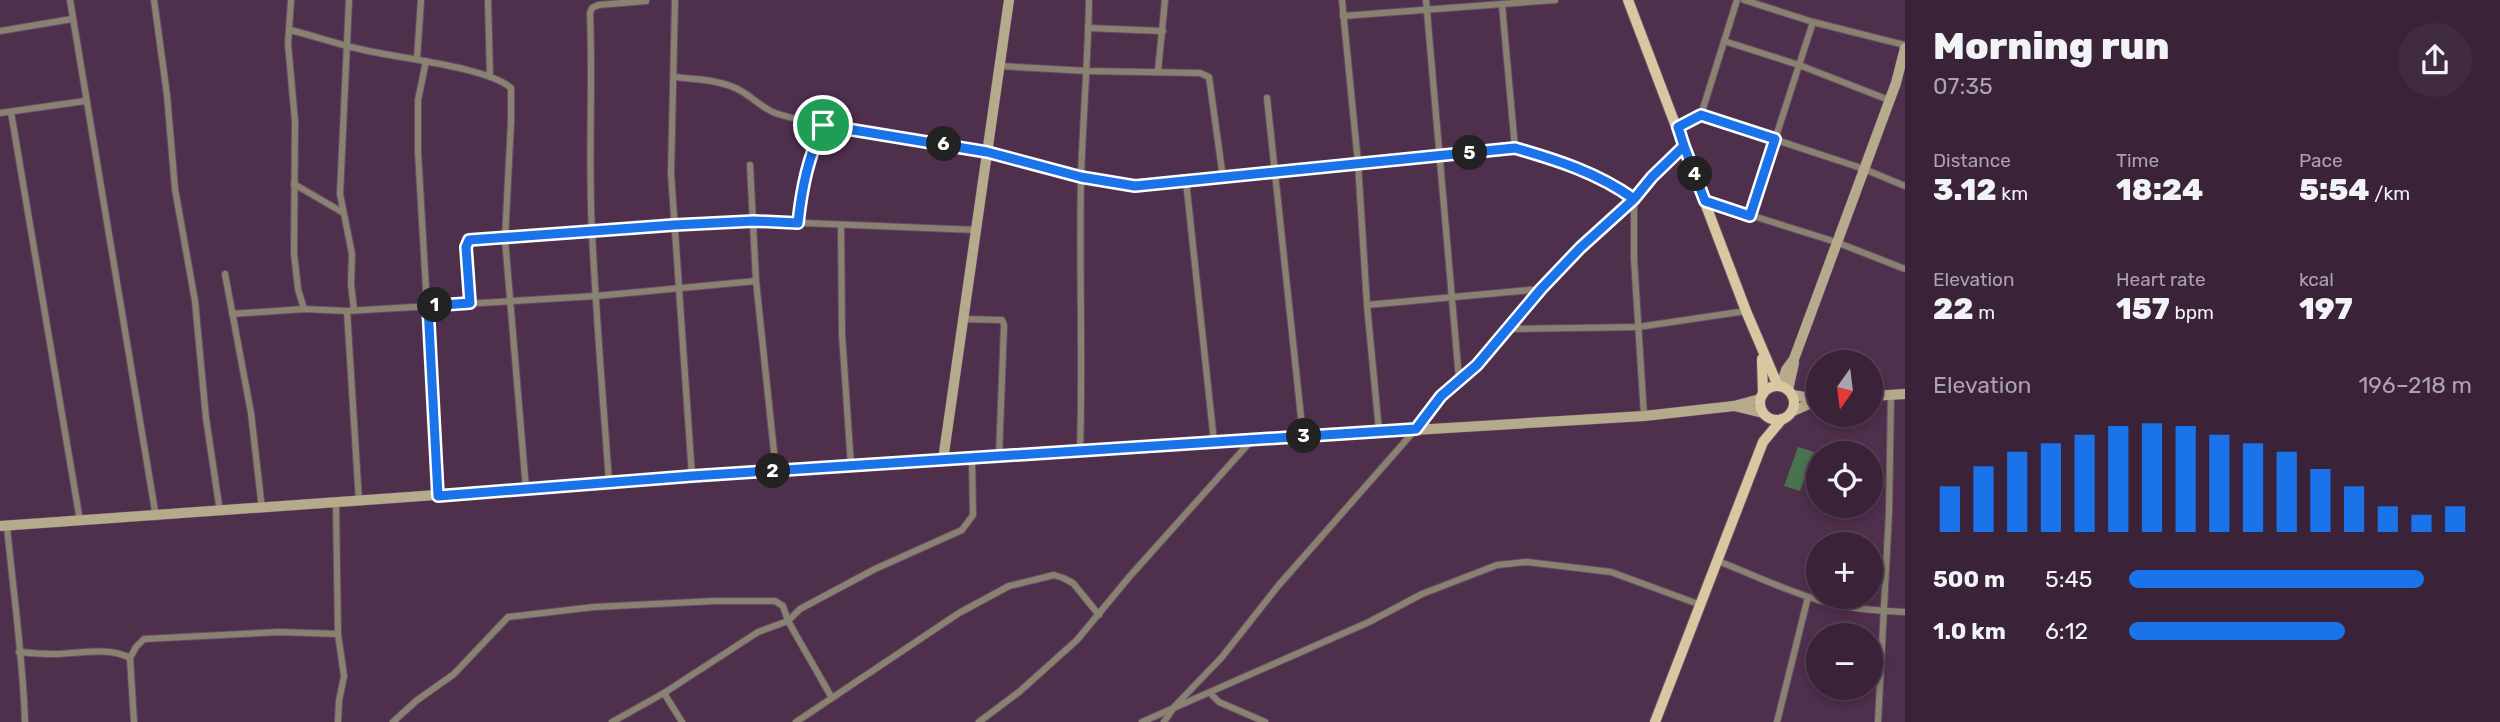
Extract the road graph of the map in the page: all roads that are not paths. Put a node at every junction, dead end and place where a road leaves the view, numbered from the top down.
1 (70, 0) edge
2 (154, 0) edge
3 (291, 0) edge
4 (349, 0) edge
5 (421, 0) edge
6 (488, 0) edge
7 (675, 0) edge
8 (1009, 0) edge
9 (1089, 0) edge
10 (1164, 0) edge
11 (1342, 0) edge
12 (1426, 0) edge
13 (1555, 0) edge
14 (1628, 0) edge
15 (1737, 0) edge
16 (1744, 0) edge
17 (646, 1) edge
18 (1502, 5) junction
19 (1427, 10) junction
20 (1343, 16) junction
21 (72, 19) junction
22 (1814, 22) junction
23 (1088, 28) junction
24 (290, 30) junction
25 (0, 31) edge
26 (1163, 32) junction
27 (1724, 41) junction
28 (346, 47) junction
29 (1905, 47) edge
30 (417, 59) junction
31 (426, 61) junction
32 (1799, 65) junction
33 (999, 66) junction
34 (1087, 71) junction
35 (1158, 71) junction
36 (490, 77) junction
37 (674, 77) junction
38 (1267, 98) dead end
39 (1889, 100) junction
40 (85, 101) junction
41 (11, 112) junction
42 (0, 113) edge
43 (1701, 115) junction
44 (823, 125) junction
45 (1678, 127) junction
46 (1775, 139) junction
47 (1684, 146) junction
48 (1515, 148) junction
49 (987, 152) junction
50 (1439, 156) junction
51 (1359, 163) junction
52 (750, 165) dead end
53 (1275, 170) junction
54 (1864, 170) junction
55 (1081, 177) junction
56 (1223, 178) junction
57 (1186, 181) junction
58 (294, 184) junction
59 (1905, 186) edge
60 (1634, 199) junction
61 (1705, 201) junction
62 (342, 212) junction
63 (1750, 216) junction
64 (754, 221) junction
65 (798, 223) junction
66 (674, 225) junction
67 (841, 225) junction
68 (976, 230) junction
69 (592, 232) junction
70 (505, 239) junction
71 (1836, 242) junction
72 (1905, 269) edge
73 (225, 274) dead end
74 (756, 281) junction
75 (680, 288) junction
76 (1541, 289) junction
77 (596, 296) junction
78 (1453, 297) junction
79 (510, 300) junction
80 (470, 303) junction
81 (1367, 305) junction
82 (428, 306) junction
83 (304, 309) junction
84 (351, 311) junction
85 (1746, 311) junction
86 (232, 314) junction
87 (963, 319) junction
88 (1638, 327) junction
89 (1508, 329) junction
90 (1762, 352) junction
91 (1459, 379) junction
92 (1785, 390) junction
93 (1905, 394) edge
94 (1883, 395) edge
95 (1891, 395) junction
96 (1762, 396) junction
97 (1806, 396) edge
98 (1806, 405) edge
99 (1734, 407) junction
100 (1764, 414) junction
101 (1787, 415) junction
102 (1644, 416) junction
103 (1416, 429) junction
104 (1379, 431) junction
105 (1303, 436) junction
106 (1253, 439) junction
107 (1214, 442) junction
108 (1763, 442) junction
109 (1080, 451) junction
110 (999, 456) junction
111 (972, 457) junction
112 (943, 460) junction
113 (851, 466) junction
114 (776, 471) junction
115 (692, 476) junction
116 (609, 482) junction
117 (526, 489) junction
118 (438, 496) junction
119 (359, 502) junction
120 (336, 503) junction
121 (262, 509) junction
122 (220, 512) junction
123 (156, 517) junction
124 (80, 521) junction
125 (3, 526) edge
126 (1718, 561) junction
127 (1806, 596) edge
128 (1701, 605) junction
129 (1806, 605) edge
130 (1858, 609) edge
131 (1883, 611) junction
132 (1905, 612) edge
133 (1099, 615) junction
134 (788, 621) junction
135 (338, 634) junction
136 (19, 652) junction
137 (130, 659) junction
138 (664, 693) junction
139 (1211, 694) junction
140 (832, 698) junction
141 (1174, 708) junction
142 (26, 722) edge
143 (134, 722) edge
144 (338, 722) edge
145 (393, 722) edge
146 (612, 722) edge
147 (682, 722) edge
148 (796, 722) edge
149 (979, 722) edge
150 (1142, 722) edge
151 (1164, 722) edge
152 (1265, 722) edge
153 (1655, 722) edge
154 (1777, 722) edge
155 (1878, 722) edge

1 - 21 street
2 - 122 street
3 - 24 street
4 - 28 street
5 - 30 street
6 - 36 street
7 - 37 street
8 - 33 main road
9 - 23 street
10 - 26 street
11 - 20 street
12 - 19 street
13 - 18 street
14 - 45 main road
15 - 27 street
16 - 22 street
17 - 69 street
18 - 19 street
18 - 48 street
19 - 20 street
19 - 50 street
20 - 51 street
21 - 25 street
21 - 40 street
22 - 29 street
22 - 32 street
23 - 26 street
23 - 34 street
24 - 28 street
24 - 58 street
26 - 35 street
27 - 32 street
27 - 43 street
28 - 30 street
28 - 62 street
29 - 39 main road
30 - 31 street
31 - 36 street
31 - 82 street
32 - 39 street
32 - 46 street
33 - 34 street
33 - 49 main road
34 - 35 street
34 - 55 street
35 - 56 street
36 - 70 street
37 - 44 street
37 - 66 street
38 - 53 street
39 - 54 main road
40 - 41 street
40 - 123 street
41 - 42 street
41 - 124 street
43 - 45 street
43 - 46 street
44 - 49 street
44 - 65 street
45 - 47 main road
46 - 54 street
46 - 63 street
47 - 60 street
47 - 61 main road
48 - 50 street
48 - 60 street
49 - 55 street
49 - 68 main road
50 - 51 street
50 - 78 street
51 - 53 street
51 - 81 street
52 - 64 street
53 - 56 street
53 - 105 street
54 - 59 street
54 - 71 main road
55 - 57 street
55 - 109 street
56 - 57 street
57 - 107 street
58 - 62 street
58 - 83 street
60 - 76 street
60 - 88 street
61 - 63 street
61 - 85 main road
62 - 84 street
63 - 71 street
64 - 65 street
64 - 66 street
64 - 74 street
65 - 67 street
66 - 69 street
66 - 75 street
67 - 68 street
67 - 113 street
68 - 87 main road
69 - 70 street
69 - 77 street
70 - 79 street
70 - 80 street
71 - 72 street
71 - 92 main road
73 - 86 street
74 - 75 street
74 - 114 street
75 - 77 street
75 - 115 street
76 - 78 street
76 - 89 street
77 - 79 street
77 - 116 street
78 - 81 street
78 - 91 street
79 - 80 street
79 - 117 street
80 - 82 street
81 - 104 street
82 - 84 street
82 - 118 street
83 - 84 street
83 - 86 street
84 - 119 street
85 - 88 street
85 - 90 main road
86 - 121 street
87 - 110 street
87 - 112 main road
88 - 89 street
88 - 102 street
89 - 91 street
90 - 92 main road
90 - 96 main road
91 - 103 street
92 - 96 main road
92 - 97 main road
92 - 101 main road
93 - 95 main road
94 - 95 main road
95 - 131 street
96 - 99 main road
96 - 100 main road
98 - 101 main road
99 - 100 main road
99 - 102 main road
100 - 101 main road
100 - 108 main road
101 - 108 main road
102 - 103 main road
103 - 104 main road
103 - 141 street
104 - 105 main road
105 - 106 main road
106 - 107 main road
106 - 133 street
107 - 109 main road
108 - 126 main road
109 - 110 main road
110 - 111 main road
111 - 112 main road
111 - 134 street
112 - 113 main road
113 - 114 main road
114 - 115 main road
115 - 116 main road
116 - 117 main road
117 - 118 main road
118 - 119 main road
119 - 120 main road
120 - 121 main road
120 - 135 street
121 - 122 main road
122 - 123 main road
123 - 124 main road
124 - 125 main road
125 - 136 street
126 - 127 street
126 - 128 main road
128 - 139 street
128 - 153 main road
129 - 154 street
130 - 131 street
131 - 132 street
131 - 155 street
133 - 140 street
133 - 149 street
134 - 138 street
134 - 140 street
134 - 145 street
135 - 137 street
135 - 144 street
136 - 137 street
136 - 142 street
137 - 143 street
138 - 146 street
138 - 147 street
139 - 141 street
139 - 152 street
140 - 148 street
141 - 150 street
141 - 151 street

